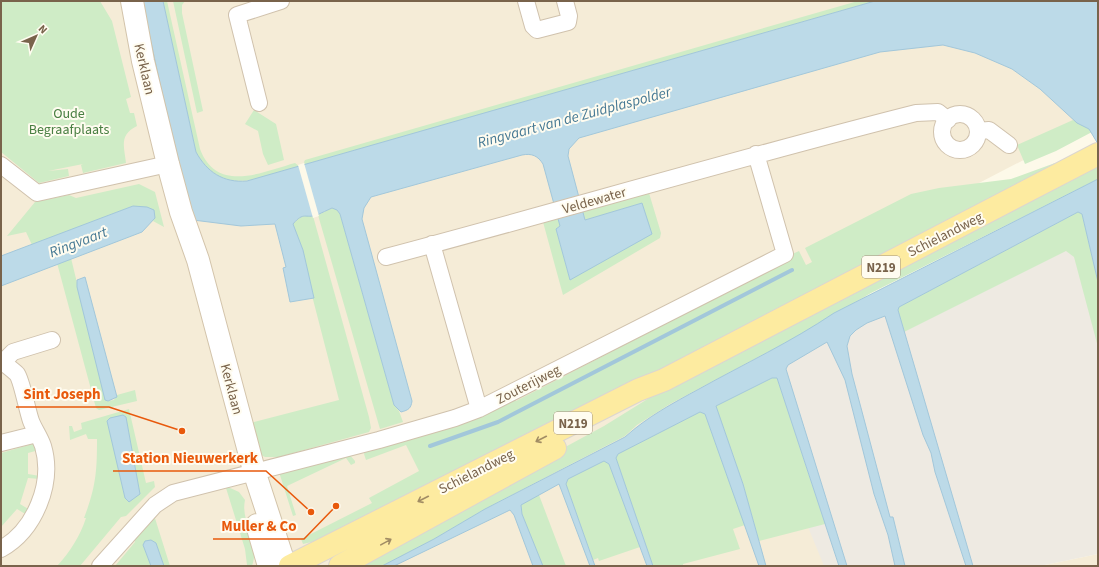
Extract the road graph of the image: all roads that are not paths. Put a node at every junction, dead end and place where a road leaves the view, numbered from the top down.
1 (281, 1) edge
2 (526, 1) edge
3 (565, 1) edge
4 (130, 7) edge
5 (259, 103) dead end
6 (948, 120) junction
7 (978, 131) junction
8 (1009, 145) dead end
9 (756, 154) junction
10 (1098, 154) edge
11 (1, 164) edge
12 (168, 164) junction
13 (432, 244) junction
14 (386, 257) dead end
15 (52, 340) dead end
16 (2, 362) edge
17 (664, 380) junction
18 (479, 409) junction
19 (37, 434) junction
20 (1, 443) edge
21 (248, 475) junction
22 (1, 549) edge
23 (100, 566) edge
24 (269, 566) edge
25 (285, 566) edge
26 (290, 566) edge
27 (340, 566) edge

1 - 5 street
2 - 3 street
4 - 12 street, Kerklaan
6 - 7 street
6 - 7 street
6 - 9 street, Veldewater
7 - 8 street
9 - 13 street, Veldewater
9 - 18 street, Zouterijweg
10 - 17 main road, Schielandweg / N219
11 - 12 street
12 - 21 street, Kerklaan
13 - 14 street, Veldewater
13 - 18 street
15 - 16 street
16 - 19 street
17 -> 26 main road, Schielandweg / N219
27 -> 17 main road, Schielandweg / N219
18 - 21 street, Zouterijweg
19 - 20 street
19 - 22 street
21 - 23 street, Zouterijweg
21 - 24 street, Kerklaan
21 - 25 street, Kerklaan

